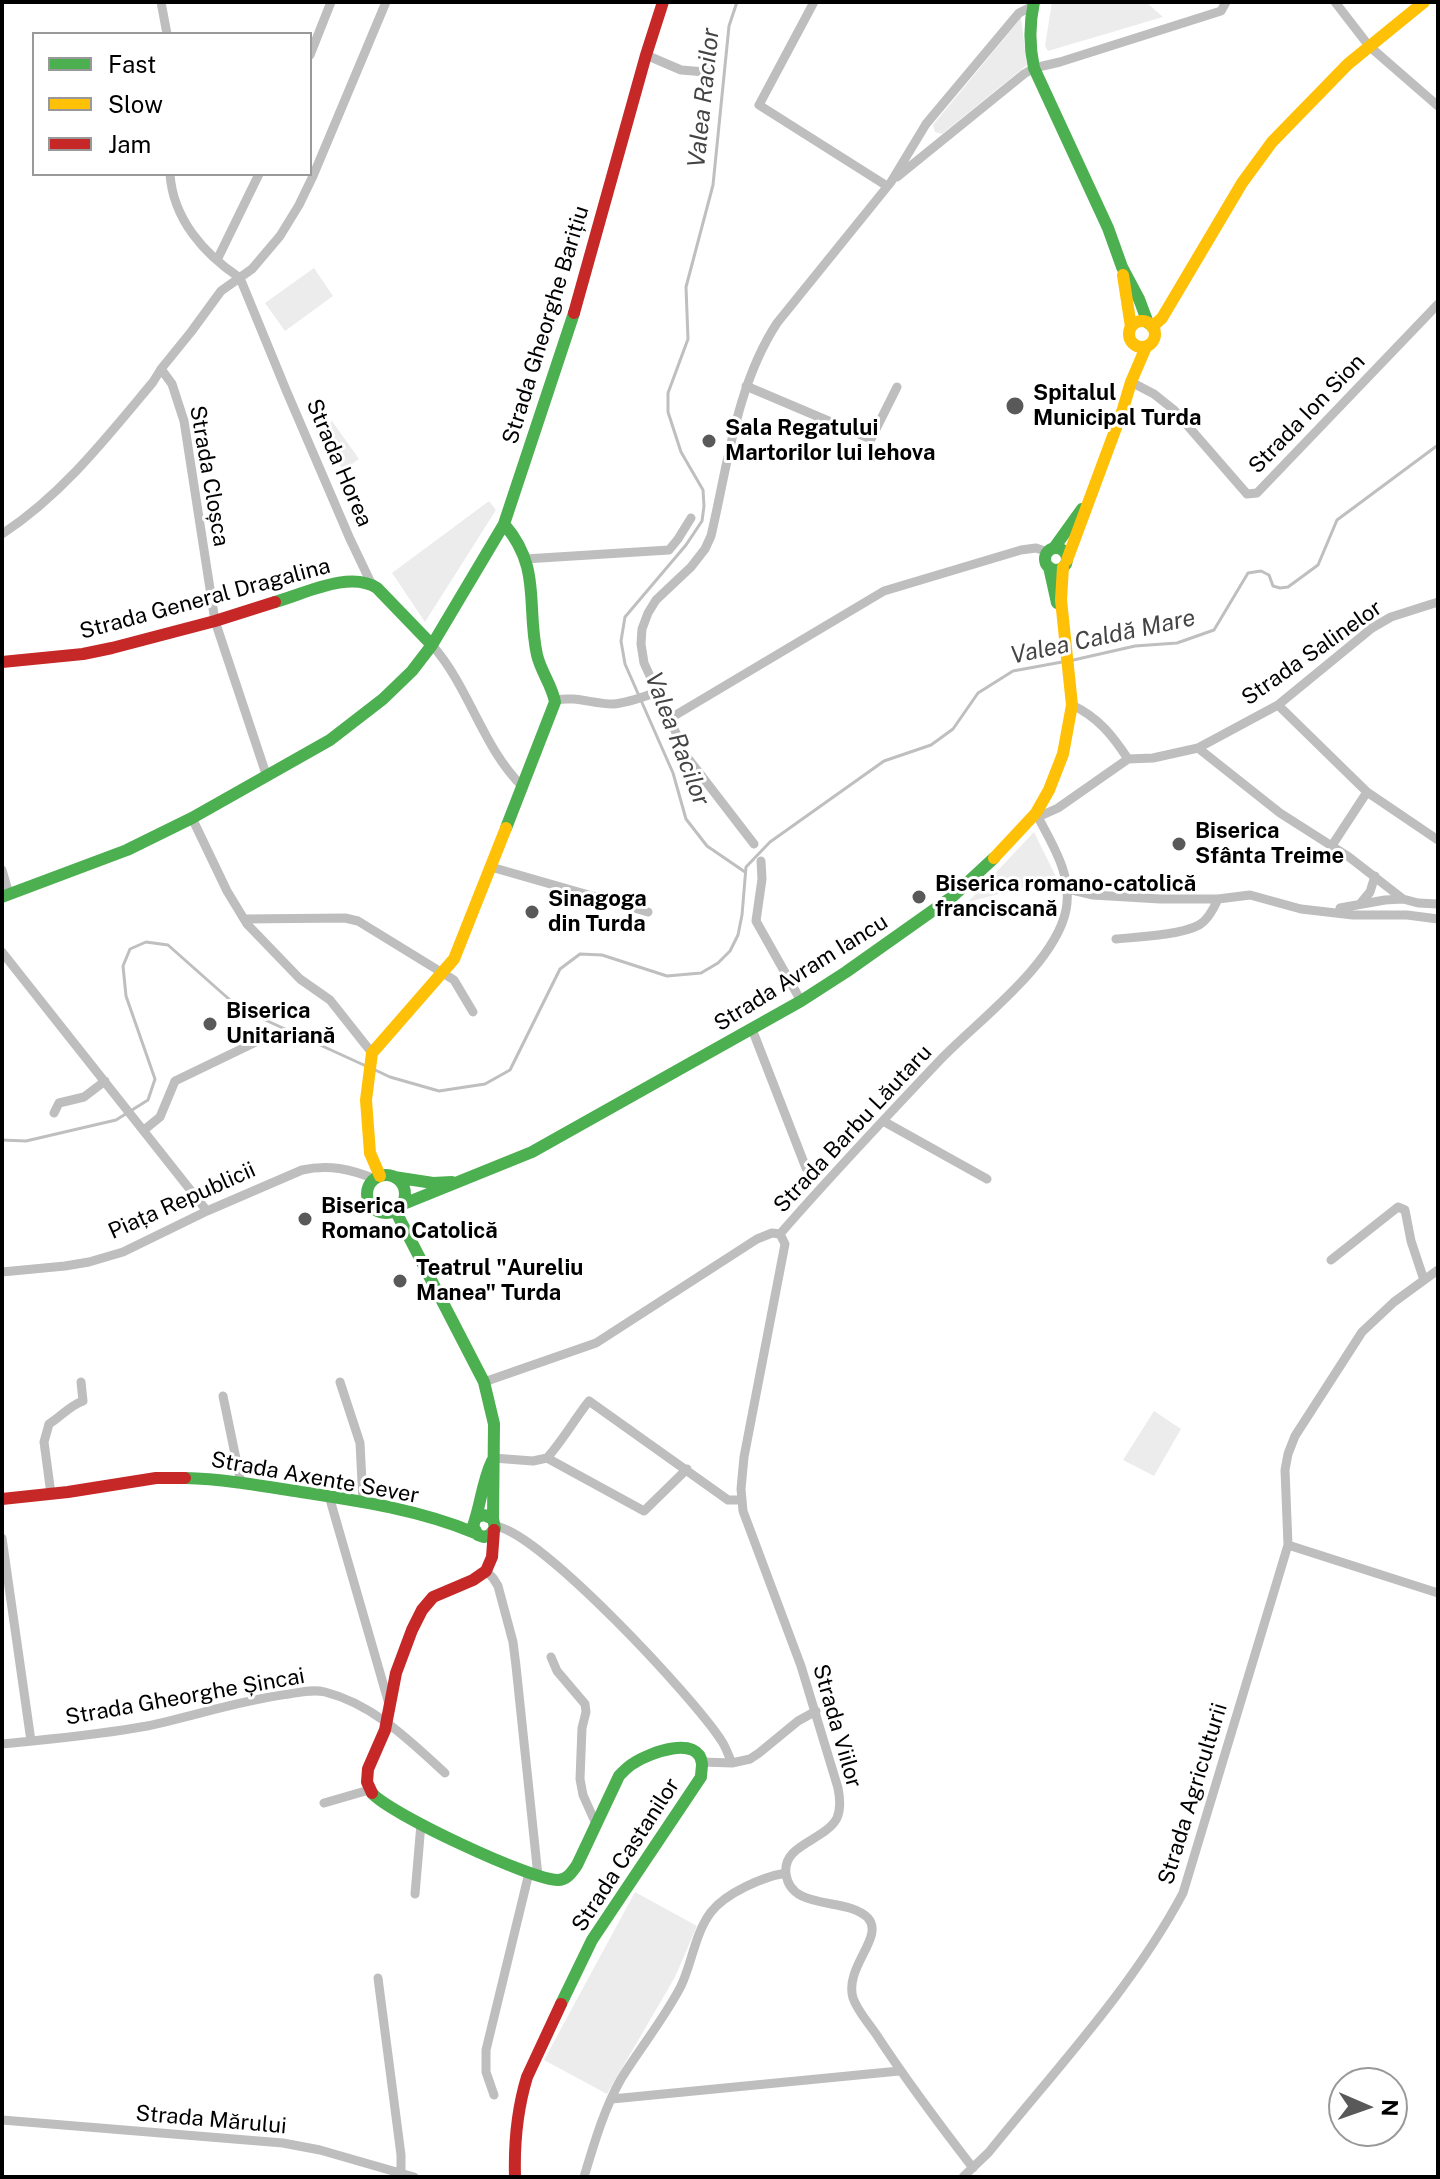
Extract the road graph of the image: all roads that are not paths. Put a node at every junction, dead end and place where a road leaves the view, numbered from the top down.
1 (161, 2) edge
2 (331, 2) edge
3 (386, 2) edge
4 (663, 2) edge
5 (814, 2) edge
6 (1226, 2) edge
7 (1335, 2) edge
8 (1424, 2) edge
9 (1033, 4) edge
10 (167, 32) edge
11 (1369, 46) junction
12 (312, 50) edge
13 (646, 55) junction
14 (1034, 68) junction
15 (706, 72) dead end
16 (1438, 106) edge
17 (926, 124) junction
18 (943, 139) junction
19 (170, 176) edge
20 (258, 176) edge
21 (889, 184) junction
22 (217, 260) junction
23 (1122, 267) junction
24 (240, 278) junction
25 (1438, 304) edge
26 (1150, 325) junction
27 (1131, 327) junction
28 (1140, 346) junction
29 (161, 369) junction
30 (1131, 384) junction
31 (746, 386) junction
32 (897, 387) dead end
33 (1085, 507) junction
34 (691, 518) dead end
35 (504, 524) junction
36 (2, 534) edge
37 (1051, 550) junction
38 (525, 559) junction
39 (1065, 564) junction
40 (1049, 567) junction
41 (371, 583) junction
42 (1438, 602) edge
43 (215, 621) junction
44 (1063, 629) junction
45 (432, 645) junction
46 (2, 662) edge
47 (657, 692) junction
48 (556, 700) junction
49 (1072, 705) junction
50 (1278, 705) junction
51 (669, 719) junction
52 (1198, 748) junction
53 (1128, 759) junction
54 (267, 777) junction
55 (523, 787) junction
56 (1367, 792) junction
57 (1037, 815) junction
58 (192, 818) junction
59 (1438, 840) edge
60 (754, 844) dead end
61 (1331, 847) junction
62 (761, 861) dead end
63 (491, 867) junction
64 (2, 870) edge
65 (1375, 876) junction
66 (1068, 889) junction
67 (5, 895) edge
68 (1218, 899) junction
69 (1403, 899) junction
70 (1360, 904) junction
71 (1438, 904) edge
72 (1325, 911) junction
73 (648, 912) dead end
74 (244, 919) junction
75 (270, 919) junction
76 (1438, 919) edge
77 (262, 939) junction
78 (1116, 939) dead end
79 (2, 952) edge
80 (444, 973) junction
81 (801, 1001) junction
82 (473, 1012) dead end
83 (752, 1029) junction
84 (260, 1040) dead end
85 (371, 1055) junction
86 (105, 1081) junction
87 (54, 1113) dead end
88 (883, 1121) junction
89 (142, 1127) junction
90 (806, 1168) dead end
91 (382, 1177) junction
92 (987, 1179) dead end
93 (459, 1182) junction
94 (398, 1208) junction
95 (207, 1211) junction
96 (780, 1234) junction
97 (1331, 1260) dead end
98 (1438, 1270) edge
99 (2, 1272) edge
100 (1424, 1280) junction
101 (81, 1382) dead end
102 (340, 1382) dead end
103 (484, 1382) junction
104 (223, 1396) dead end
105 (493, 1458) junction
106 (547, 1458) junction
107 (687, 1469) junction
108 (241, 1483) junction
109 (51, 1494) junction
110 (329, 1496) junction
111 (2, 1499) edge
112 (742, 1500) junction
113 (363, 1502) junction
114 (477, 1517) junction
115 (494, 1525) junction
116 (477, 1534) junction
117 (2, 1538) edge
118 (1288, 1545) junction
119 (486, 1571) junction
120 (1438, 1593) edge
121 (551, 1657) dead end
122 (390, 1706) junction
123 (816, 1711) junction
124 (387, 1722) junction
125 (31, 1741) junction
126 (2, 1744) edge
127 (702, 1762) junction
128 (732, 1763) junction
129 (445, 1773) dead end
130 (369, 1790) junction
131 (324, 1803) dead end
132 (421, 1824) junction
133 (596, 1824) junction
134 (786, 1873) junction
135 (533, 1874) junction
136 (415, 1894) dead end
137 (378, 1978) dead end
138 (899, 2071) junction
139 (494, 2095) dead end
140 (612, 2099) junction
141 (2, 2120) edge
142 (973, 2168) junction
143 (401, 2173) junction
144 (414, 2177) edge
145 (515, 2177) edge
146 (584, 2177) edge
147 (963, 2177) edge

1 - 10 street
2 - 12 street
3 - 24 street
4 - 13 main road, Strada Gheorghe Barițiu
5 - 21 street
6 - 14 street
7 - 11 street
8 - 11 main road
9 - 14 main road
9 - 17 street
11 - 16 street
11 - 26 main road
13 - 15 street
13 - 35 main road, Strada Gheorghe Barițiu
14 - 18 street
14 - 23 main road
17 - 18 street
17 - 21 street
18 - 21 street
19 - 22 street
20 - 22 street
21 - 31 street
22 - 24 street
23 - 26 main road
23 - 27 main road
24 - 29 street
24 - 41 street, Strada Horea
25 - 30 street, Strada Ion Sion
26 - 27 main road
26 - 28 main road
27 - 28 main road
28 - 30 main road
29 - 36 street
29 - 43 street, Strada Cloșca
30 - 33 main road
31 - 32 street
31 - 47 street
33 - 37 main road
33 - 39 main road
34 - 38 street
35 - 38 main road
35 - 45 main road, Strada Gheorghe Barițiu
37 - 39 main road
37 - 40 main road
37 - 51 street
38 - 48 main road
39 - 40 main road
39 - 44 main road
40 - 44 main road
41 - 43 main road, Strada General Dragalina
41 - 45 main road, Strada Horea
42 - 50 street, Strada Salinelor
43 - 46 main road, Strada General Dragalina
43 - 54 street, Strada Cloșca
44 - 49 main road, Strada Avram Iancu
45 - 54 main road, Strada Gheorghe Barițiu
45 - 55 street
47 - 48 street
47 - 51 street
48 - 55 main road
49 - 53 street
49 - 57 main road, Strada Avram Iancu
50 - 52 street, Strada Salinelor
50 - 56 street
51 - 60 street
52 - 53 street, Strada Salinelor
52 - 61 street
53 - 57 street, Strada Salinelor
54 - 58 main road, Strada Gheorghe Barițiu
55 - 63 main road
56 - 59 street
56 - 61 street
57 - 66 street
57 - 81 main road, Strada Avram Iancu
58 - 67 main road, Strada Gheorghe Barițiu
58 - 74 street
61 - 65 street
62 - 81 street
63 - 73 street
63 - 80 main road
64 - 67 street
65 - 69 street
65 - 70 street
66 - 68 street
66 - 88 street, Strada Barbu Lăutaru
68 - 72 street
68 - 78 street
69 - 70 street
69 - 71 street
70 - 72 street
72 - 76 street
74 - 75 street
74 - 77 street
75 - 77 street
75 - 80 street
77 - 85 street
79 - 86 street
80 - 82 street
80 - 85 main road
81 - 83 main road, Strada Avram Iancu
83 - 90 street
83 - 93 main road, Strada Avram Iancu
84 - 89 street
85 - 91 main road
86 - 87 street
86 - 89 street
88 - 92 street
88 - 96 street, Strada Barbu Lăutaru
89 - 95 street
91 - 93 main road, Strada Avram Iancu
91 - 94 main road
91 - 94 main road
91 - 95 street, Piața Republicii
93 - 94 main road, Strada Avram Iancu
94 - 103 main road
95 - 99 street, Piața Republicii
96 - 103 street, Strada Barbu Lăutaru
96 - 112 street, Strada Viilor
97 - 100 street
98 - 100 street, Strada Agriculturii
100 - 118 street, Strada Agriculturii
101 - 109 street
102 - 113 street
103 - 105 main road
104 - 108 street
105 - 106 street
105 - 114 main road
105 - 115 main road
106 - 107 street
106 - 107 street
107 - 112 street
108 - 109 main road, Strada Axente Sever
108 - 110 main road, Strada Axente Sever
109 - 111 main road, Strada Axente Sever
110 - 113 main road, Strada Axente Sever
110 - 122 street
112 - 123 street, Strada Viilor
113 - 116 main road, Strada Axente Sever
114 - 115 main road
114 - 116 main road
115 - 116 main road
115 - 119 main road
115 - 128 street
116 - 119 main road
117 - 125 street
118 - 120 street
118 - 142 street, Strada Agriculturii
119 - 122 main road
119 - 135 street
121 - 133 street
122 - 124 main road
123 - 128 street
123 - 134 street, Strada Viilor
124 - 125 street, Strada Gheorghe Șincai
124 - 129 street, Strada Gheorghe Șincai
124 - 130 main road
125 - 126 street, Strada Gheorghe Șincai
127 - 128 street
127 - 133 main road, Strada Castanilor
127 - 145 main road, Strada Castanilor
130 - 131 street
130 - 132 main road
132 - 135 main road
132 - 136 street
133 - 135 main road, Strada Castanilor
134 - 138 street
134 - 140 street
135 - 139 street
137 - 143 street
138 - 140 street
138 - 142 street
140 - 146 street
141 - 143 street, Strada Mărului
142 - 147 street, Strada Agriculturii
143 - 144 street, Strada Mărului

